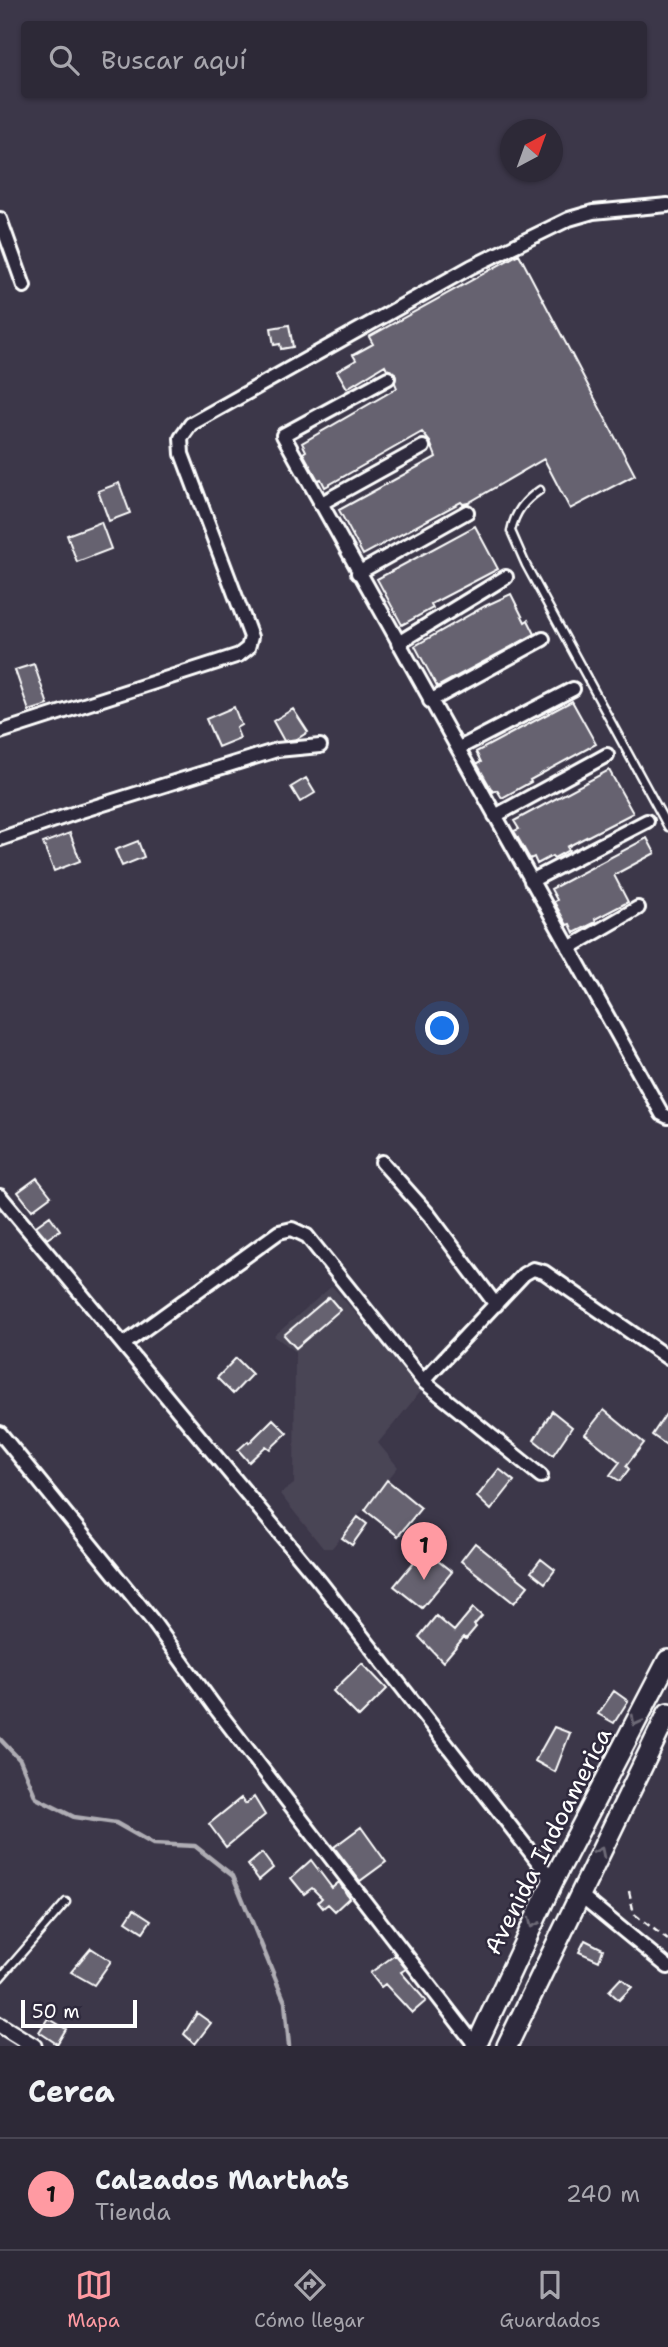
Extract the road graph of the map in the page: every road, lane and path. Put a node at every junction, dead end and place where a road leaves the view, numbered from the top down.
1 (668, 205) edge
2 (0, 219) edge
3 (24, 286) dead end
4 (388, 378) dead end
5 (423, 447) dead end
6 (540, 490) dead end
7 (320, 504) junction
8 (467, 512) dead end
9 (359, 573) junction
10 (506, 577) dead end
11 (543, 639) dead end
12 (398, 643) junction
13 (573, 689) dead end
14 (430, 701) junction
15 (0, 732) edge
16 (320, 746) dead end
17 (459, 748) junction
18 (607, 755) dead end
19 (495, 817) junction
20 (646, 821) dead end
21 (668, 827) edge
22 (0, 839) edge
23 (531, 881) junction
24 (638, 908) dead end
25 (569, 948) junction
26 (666, 1112) edge
27 (383, 1163) dead end
28 (0, 1196) edge
29 (496, 1305) junction
30 (124, 1344) junction
31 (668, 1358) edge
32 (423, 1381) junction
33 (0, 1433) edge
34 (541, 1476) dead end
35 (668, 1660) edge
36 (668, 1713) edge
37 (553, 1881) junction
38 (629, 1891) dead end
39 (579, 1894) junction
40 (66, 1902) dead end
41 (668, 1940) edge
42 (668, 1967) edge
43 (0, 1978) edge
44 (0, 2025) edge
45 (34, 2046) edge
46 (476, 2046) edge
47 (507, 2046) edge

1 - 15 street
2 - 3 street
4 - 7 street
5 - 7 street
6 - 21 lane
7 - 9 street
8 - 9 street
9 - 12 street
10 - 12 street
11 - 14 street
12 - 14 street
13 - 17 street
14 - 17 street
16 - 22 street
17 - 19 street
18 - 19 street
19 - 23 street
20 - 23 street
23 - 25 street
24 - 25 street
25 - 26 street
27 - 29 street
28 - 30 street
29 - 31 street
29 - 32 street
30 - 32 street
30 - 37 street
32 - 34 street
33 - 46 street
35 -> 37 main road, Avenida Indoamerica
39 -> 36 main road, Avenida Indoamerica
37 -> 46 main road, Avenida Indoamerica
38 - 41 path
39 - 42 street
39 - 47 main road, Avenida Indoamerica
40 - 43 lane
44 - 45 street

